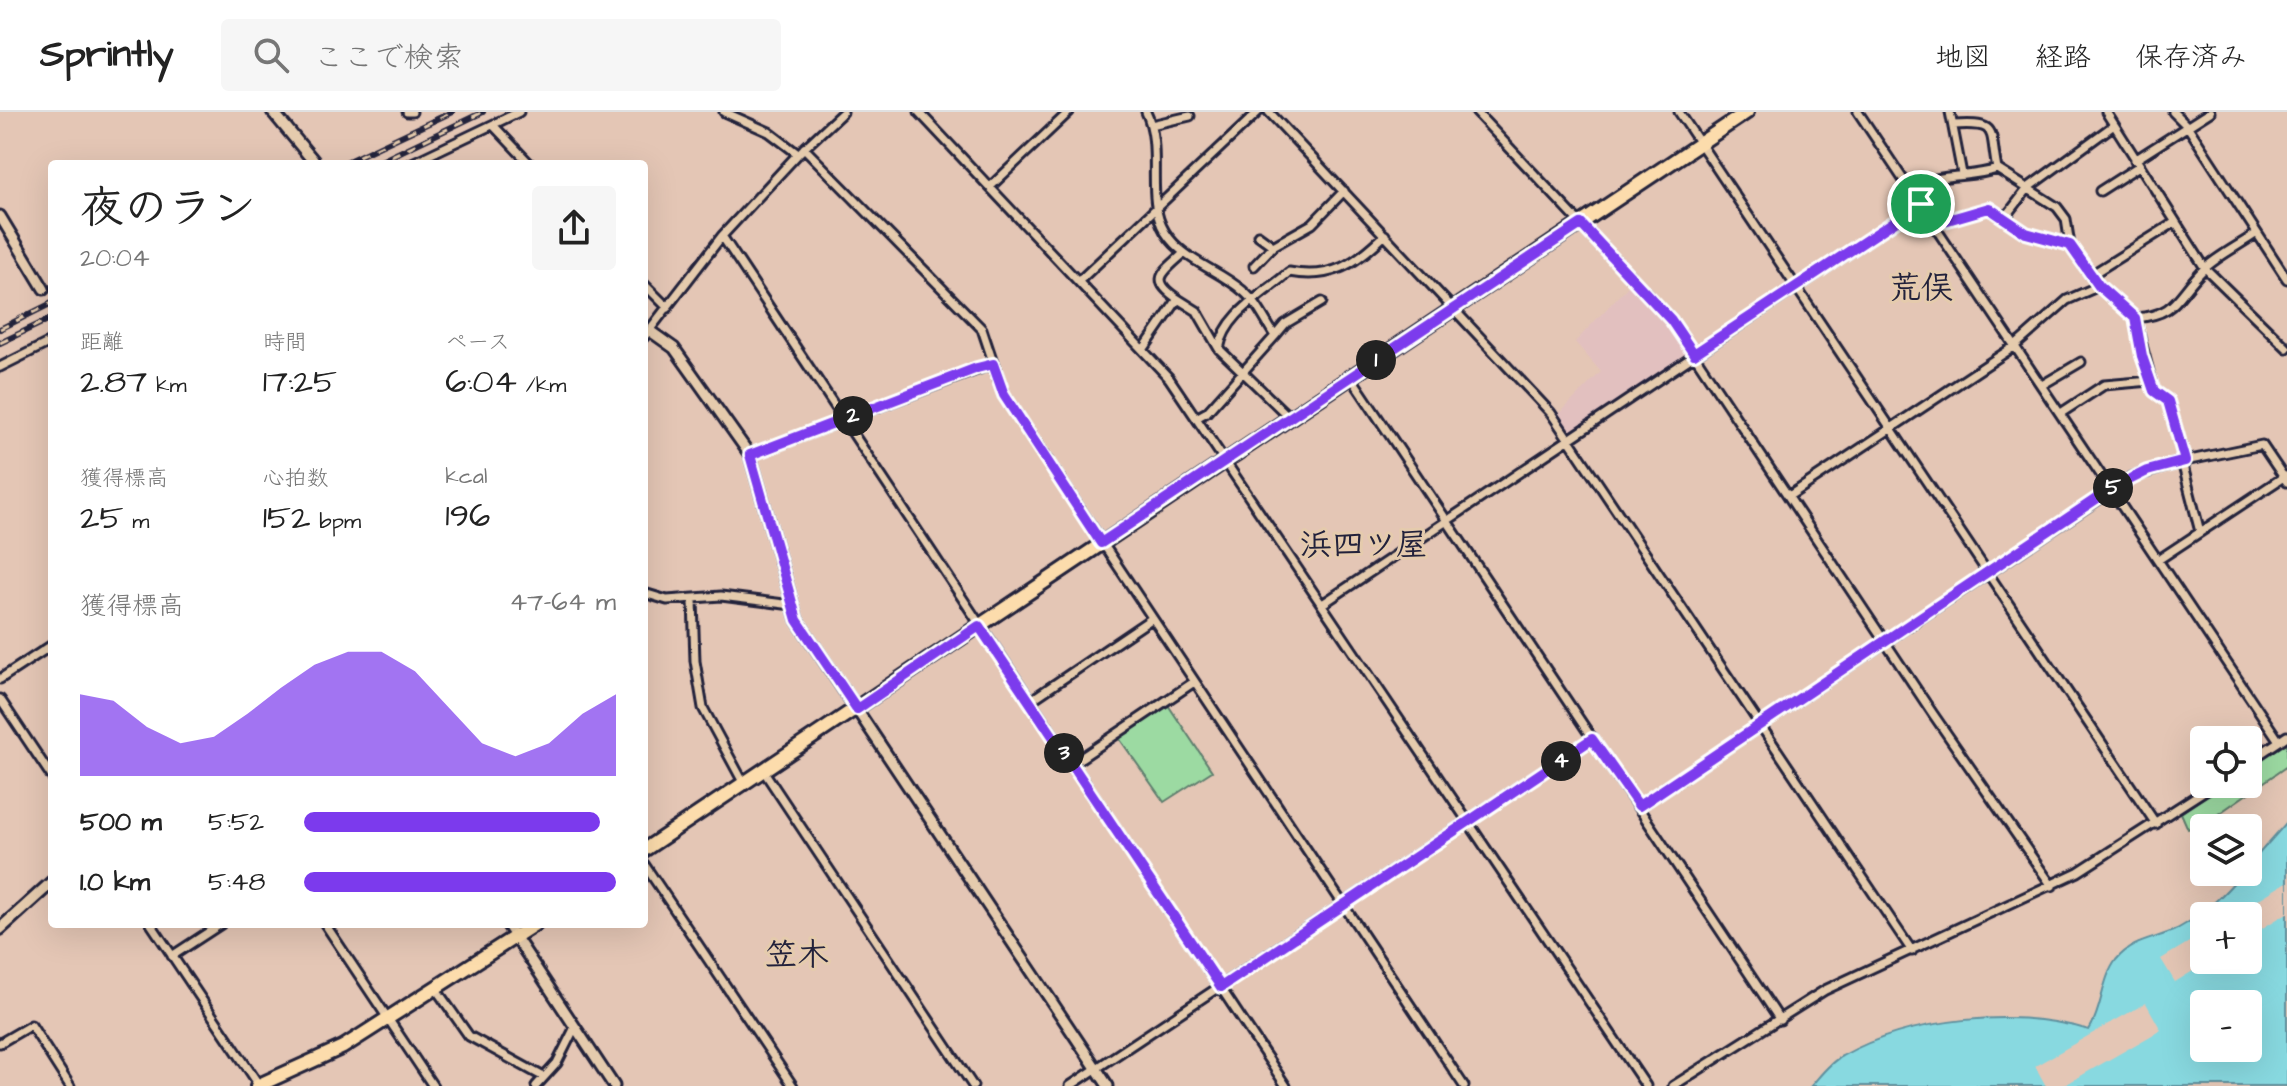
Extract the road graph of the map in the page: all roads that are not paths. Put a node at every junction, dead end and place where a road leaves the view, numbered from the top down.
1 (273, 112) edge
2 (519, 112) edge
3 (724, 112) edge
4 (843, 112) edge
5 (919, 112) edge
6 (1069, 112) edge
7 (1146, 112) edge
8 (1258, 112) edge
9 (1269, 112) edge
10 (1476, 112) edge
11 (1679, 112) edge
12 (1747, 112) edge
13 (1858, 112) edge
14 (1950, 112) edge
15 (2106, 112) edge
16 (2173, 112) edge
17 (2210, 112) edge
18 (1190, 116) dead end
19 (493, 125) junction
20 (1151, 125) junction
21 (1953, 125) junction
22 (2114, 125) junction
23 (2188, 127) junction
24 (1700, 143) junction
25 (801, 151) junction
26 (313, 160) edge
27 (419, 160) edge
28 (526, 160) edge
29 (2137, 163) junction
30 (1997, 169) junction
31 (1962, 174) junction
32 (990, 187) junction
33 (2029, 187) junction
34 (1911, 189) junction
35 (1344, 191) junction
36 (2100, 191) dead end
37 (1921, 204) junction
38 (1157, 205) junction
39 (0, 216) edge
40 (2005, 218) junction
41 (2174, 223) junction
42 (1581, 224) junction
43 (1934, 224) junction
44 (2257, 233) junction
45 (1258, 235) dead end
46 (1385, 235) junction
47 (722, 236) junction
48 (2070, 245) junction
49 (1273, 246) junction
50 (1184, 253) junction
51 (1254, 266) dead end
52 (2205, 268) junction
53 (2091, 275) junction
54 (2287, 279) edge
55 (1079, 281) junction
56 (1795, 286) junction
57 (2099, 286) junction
58 (648, 288) edge
59 (44, 289) dead end
60 (1178, 299) junction
61 (1254, 302) junction
62 (1322, 302) dead end
63 (1453, 307) junction
64 (668, 308) junction
65 (2135, 318) junction
66 (648, 333) edge
67 (648, 335) edge
68 (1275, 336) junction
69 (48, 343) edge
70 (2015, 346) junction
71 (2287, 348) edge
72 (1219, 349) junction
73 (1143, 350) junction
74 (1694, 354) junction
75 (2081, 362) dead end
76 (993, 364) junction
77 (0, 367) edge
78 (1242, 374) junction
79 (1351, 377) junction
80 (2151, 381) junction
81 (2042, 385) junction
82 (2061, 413) junction
83 (1198, 417) junction
84 (1289, 417) junction
85 (841, 420) junction
86 (1890, 428) junction
87 (1569, 438) junction
88 (750, 455) junction
89 (1226, 458) junction
90 (2183, 461) junction
91 (2286, 478) edge
92 (2111, 489) junction
93 (1789, 496) junction
94 (1447, 520) junction
95 (2200, 532) junction
96 (1101, 543) junction
97 (2158, 560) junction
98 (1987, 572) junction
99 (648, 594) edge
100 (693, 600) junction
101 (1324, 603) junction
102 (792, 605) junction
103 (1151, 619) junction
104 (979, 626) junction
105 (1886, 640) junction
106 (48, 648) edge
107 (0, 679) edge
108 (1194, 682) junction
109 (0, 699) edge
110 (1030, 701) junction
111 (857, 709) junction
112 (1762, 723) junction
113 (2283, 738) edge
114 (1592, 739) junction
115 (2262, 752) edge
116 (1072, 764) junction
117 (763, 770) junction
118 (48, 771) edge
119 (743, 782) junction
120 (2194, 798) edge
121 (1639, 806) junction
122 (1470, 822) junction
123 (2156, 824) junction
124 (648, 847) edge
125 (648, 870) edge
126 (48, 886) edge
127 (2052, 886) junction
128 (1344, 905) junction
129 (154, 928) edge
130 (215, 928) edge
131 (328, 928) edge
132 (509, 928) edge
133 (529, 928) edge
134 (0, 929) edge
135 (515, 937) junction
136 (1912, 951) junction
137 (172, 956) junction
138 (1221, 987) junction
139 (436, 989) junction
140 (389, 1020) junction
141 (1780, 1020) junction
142 (575, 1027) junction
143 (0, 1043) edge
144 (1096, 1068) junction
145 (542, 1076) junction
146 (70, 1086) edge
147 (259, 1086) edge
148 (433, 1086) edge
149 (536, 1086) edge
150 (614, 1086) edge
151 (793, 1086) edge
152 (973, 1086) edge
153 (1070, 1086) edge
154 (1108, 1086) edge
155 (1286, 1086) edge
156 (1464, 1086) edge
157 (1646, 1086) edge
158 (1673, 1086) edge

1 - 26 main road
2 - 19 street
3 - 25 street
4 - 25 street
5 - 32 street
6 - 32 street
7 - 20 street
8 - 38 street
9 - 35 street
10 - 42 street
11 - 24 street
12 - 24 main road
13 - 34 street
14 - 21 street
15 - 22 street
16 - 23 street
17 - 23 street
18 - 20 street
19 - 27 street
19 - 28 street
20 - 38 street
21 - 30 street
21 - 31 street
22 - 29 street
22 - 33 street
23 - 29 street
23 - 44 street
24 - 42 main road
24 - 56 street
25 - 47 street
25 - 76 street
29 - 36 street
29 - 41 street
30 - 31 street
30 - 33 street
31 - 34 street
32 - 55 street
33 - 40 street
33 - 48 street
34 - 37 street
35 - 46 street
35 - 49 street
37 - 43 street
37 - 56 street
38 - 50 street
38 - 55 street
39 - 59 street
40 - 43 street
40 - 48 street
41 - 52 street
41 - 53 street
42 - 63 main road
42 - 74 street
43 - 70 street
44 - 52 street
44 - 54 street
45 - 49 street
46 - 61 street
46 - 63 street
47 - 64 street
47 - 85 street
48 - 53 street
49 - 51 street
50 - 60 street
50 - 61 street
52 - 65 street
52 - 71 street
53 - 57 street
55 - 73 street
56 - 74 street
56 - 86 street
57 - 65 street
57 - 70 street
58 - 64 street
60 - 72 street
60 - 73 street
61 - 68 street
61 - 72 street
62 - 68 street
63 - 79 main road
63 - 87 street
64 - 66 street
65 - 80 street
67 - 88 street
68 - 78 street
69 - 77 street
70 - 81 street
70 - 86 street
72 - 78 street
73 - 83 street
74 - 87 street
74 - 93 street
75 - 81 street
76 - 85 street
76 - 96 street
78 - 83 street
78 - 84 street
79 - 84 main road
79 - 94 street
80 - 82 street
80 - 90 street
81 - 82 street
82 - 92 street
83 - 89 street
84 - 89 main road
85 - 88 street
85 - 104 street
86 - 93 street
86 - 98 street
87 - 94 street
87 - 112 street
88 - 102 street
89 - 96 main road
89 - 101 street
90 - 91 street
90 - 92 street
90 - 95 street
91 - 95 street
92 - 97 street
92 - 98 street
93 - 105 street
94 - 101 street
94 - 114 street
95 - 97 street
96 - 103 street
96 - 104 main road
97 - 113 street
98 - 105 street
98 - 123 street
99 - 100 street
100 - 102 street
100 - 119 street
101 - 122 street
102 - 111 street
103 - 108 street
103 - 110 street
104 - 110 street
104 - 111 main road
105 - 112 street
105 - 127 street
106 - 107 street
108 - 116 street
108 - 128 street
109 - 118 street
110 - 116 street
111 - 117 main road
111 - 144 street
112 - 121 street
112 - 136 street
113 - 115 street
114 - 121 street
114 - 122 street
116 - 138 street
117 - 119 main road
117 - 152 street
119 - 124 main road
120 - 123 street
121 - 141 street
122 - 128 street
122 - 157 street
123 - 127 street
125 - 151 street
126 - 134 main road
127 - 136 street
128 - 138 street
128 - 156 street
129 - 137 street
130 - 137 street
131 - 140 street
132 - 135 street
133 - 135 main road
135 - 139 main road
135 - 142 street
136 - 141 street
137 - 147 street
138 - 144 street
138 - 155 street
139 - 140 main road
139 - 145 street
140 - 147 main road
140 - 148 street
141 - 158 street
142 - 145 street
142 - 150 street
143 - 146 street
144 - 153 street
144 - 154 street
145 - 149 street

